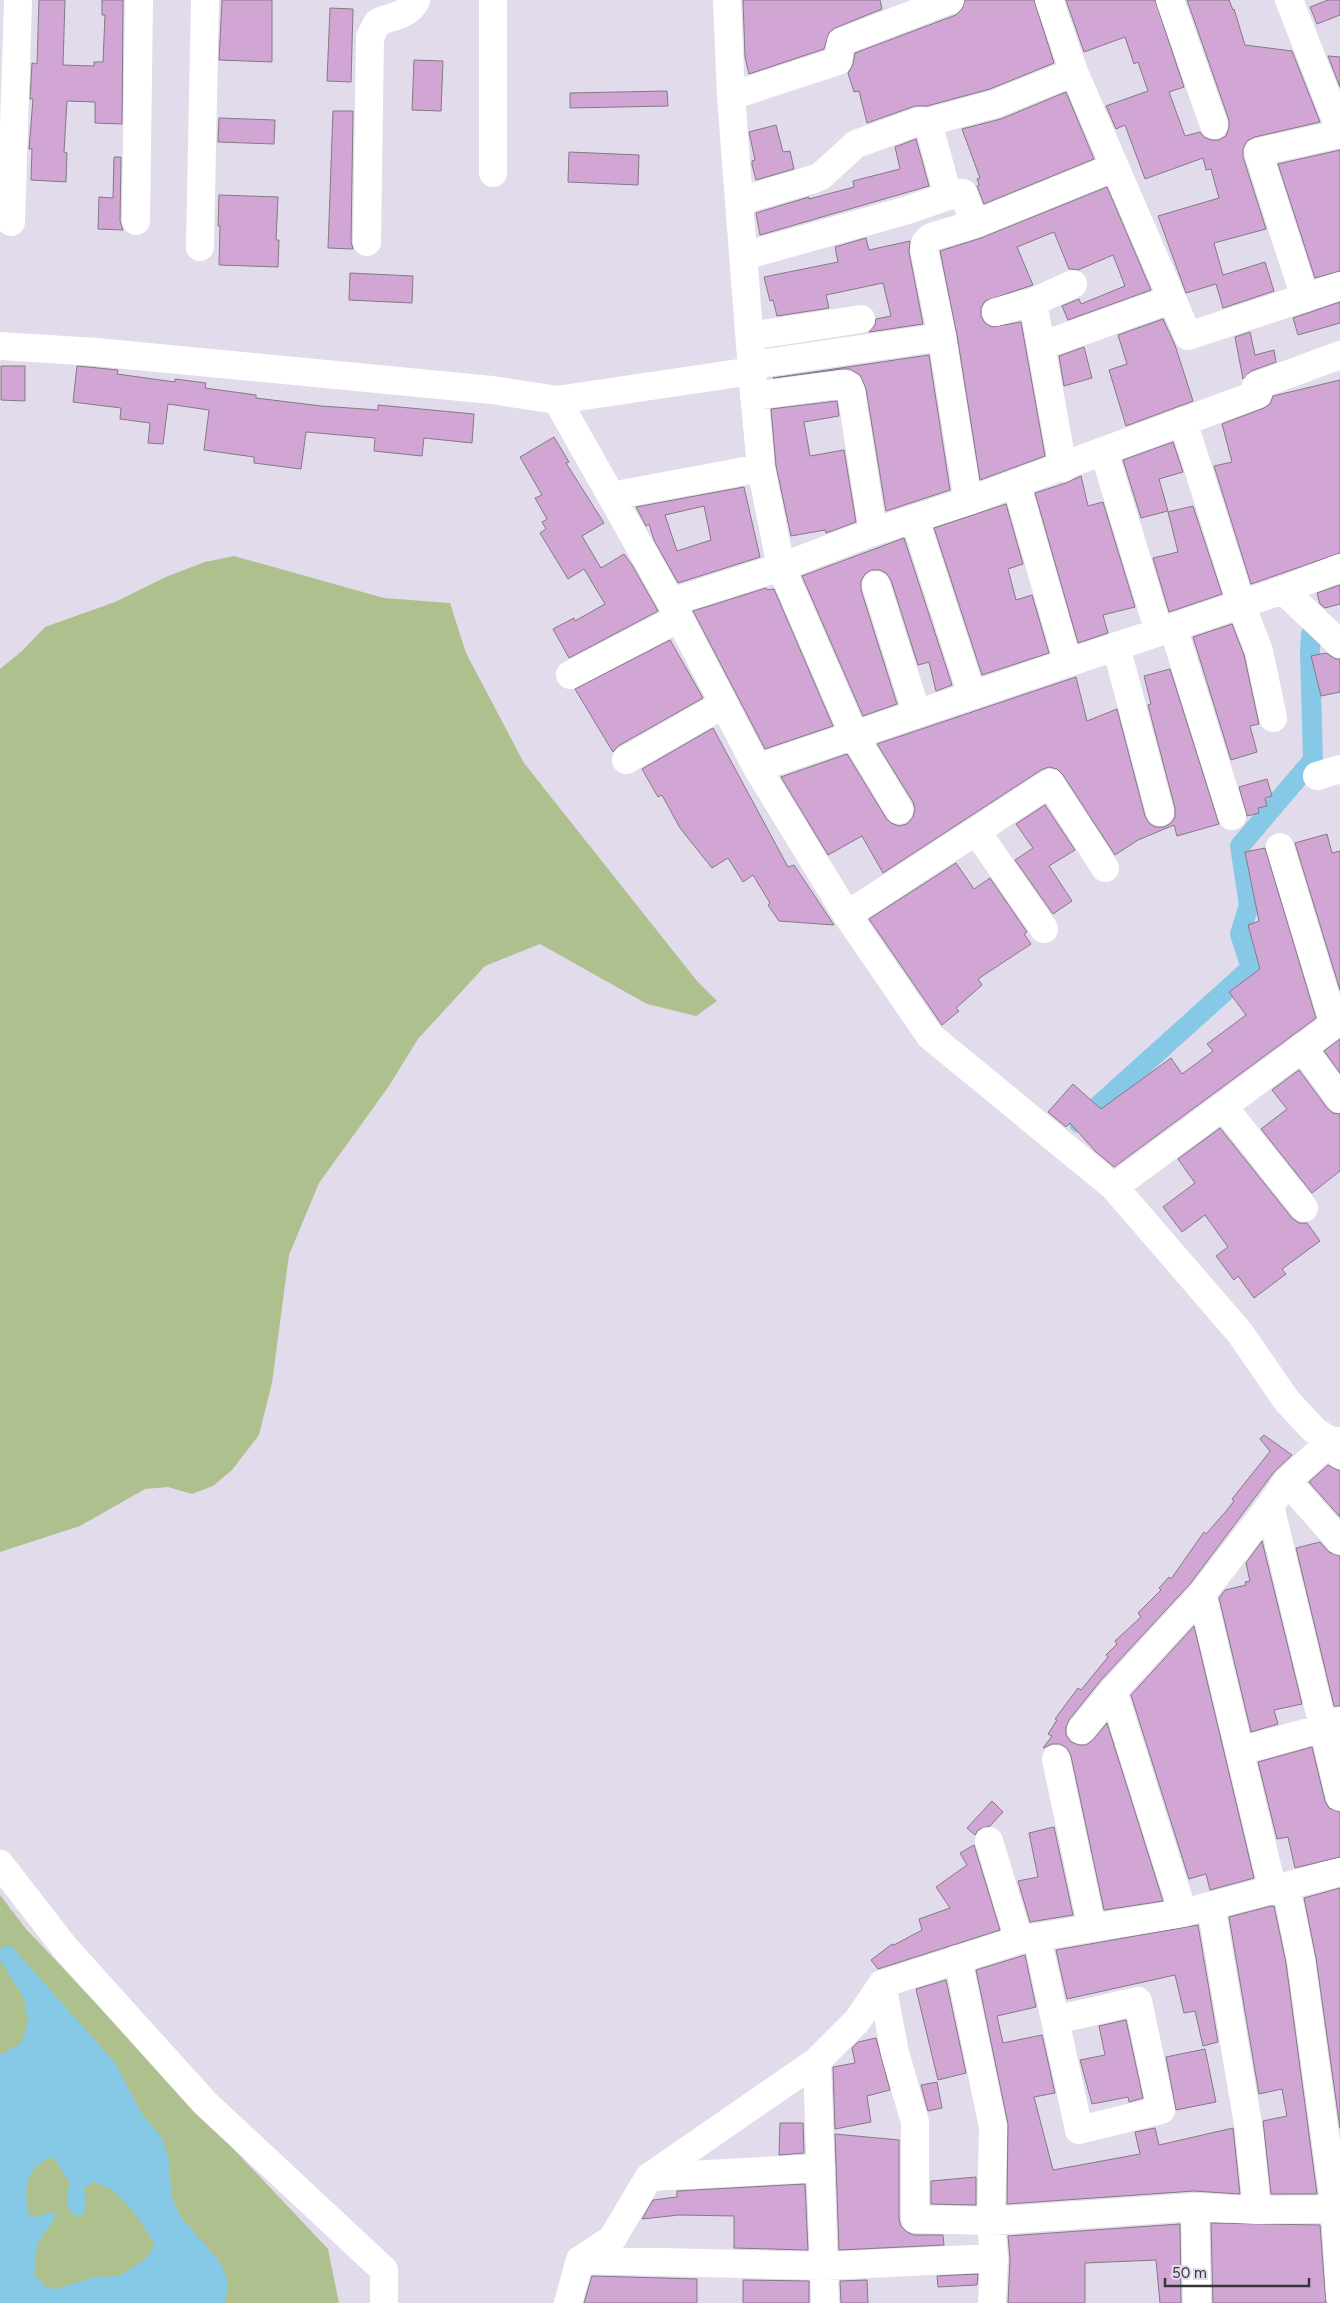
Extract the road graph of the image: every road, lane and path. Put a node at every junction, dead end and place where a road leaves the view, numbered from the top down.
1 (18, 0) edge
2 (139, 0) edge
3 (205, 0) edge
4 (416, 0) edge
5 (493, 0) edge
6 (727, 0) edge
7 (950, 0) edge
8 (1049, 0) edge
9 (1170, 0) edge
10 (1289, 0) edge
11 (897, 10) edge
12 (1074, 72) junction
13 (731, 96) junction
14 (928, 122) junction
15 (1214, 124) dead end
16 (1340, 130) edge
17 (1340, 134) edge
18 (1115, 167) junction
19 (493, 172) dead end
20 (948, 196) junction
21 (740, 201) junction
22 (136, 221) dead end
23 (11, 222) dead end
24 (974, 224) junction
25 (367, 242) dead end
26 (200, 247) dead end
27 (744, 256) junction
28 (1073, 284) dead end
29 (1340, 286) edge
30 (1305, 298) junction
31 (1172, 299) junction
32 (1033, 302) junction
33 (996, 312) dead end
34 (860, 319) dead end
35 (750, 336) junction
36 (942, 337) junction
37 (0, 346) edge
38 (1041, 346) junction
39 (1340, 355) edge
40 (753, 377) junction
41 (558, 400) junction
42 (1183, 421) junction
43 (1104, 452) junction
44 (762, 468) junction
45 (1062, 468) junction
46 (1016, 483) junction
47 (611, 496) junction
48 (968, 501) junction
49 (915, 520) junction
50 (873, 532) junction
51 (781, 567) junction
52 (1340, 568) edge
53 (876, 584) dead end
54 (1283, 590) junction
55 (1241, 604) junction
56 (675, 610) junction
57 (1166, 629) junction
58 (1340, 644) edge
59 (1116, 646) junction
60 (1068, 662) junction
61 (570, 675) dead end
62 (972, 695) junction
63 (724, 704) junction
64 (917, 714) junction
65 (1273, 718) dead end
66 (854, 735) junction
67 (626, 760) dead end
68 (757, 768) junction
69 (899, 810) dead end
70 (1160, 812) dead end
71 (1232, 816) dead end
72 (976, 832) junction
73 (1280, 847) dead end
74 (1105, 868) dead end
75 (847, 915) junction
76 (1044, 929) dead end
77 (1337, 1022) edge
78 (1302, 1047) junction
79 (1340, 1099) edge
80 (1223, 1106) junction
81 (1114, 1187) junction
82 (1304, 1208) dead end
83 (1337, 1445) edge
84 (1287, 1481) junction
85 (1270, 1506) junction
86 (1340, 1541) edge
87 (1202, 1594) junction
88 (1113, 1690) junction
89 (1332, 1725) edge
90 (1081, 1730) dead end
91 (1240, 1751) junction
92 (1056, 1759) dead end
93 (1340, 1797) edge
94 (990, 1840) dead end
95 (0, 1864) edge
96 (1340, 1872) edge
97 (1280, 1889) junction
98 (1211, 1906) junction
99 (1183, 1913) junction
100 (1092, 1928) junction
101 (1028, 1939) junction
102 (958, 1959) junction
103 (882, 1984) junction
104 (1055, 2020) junction
105 (817, 2061) junction
106 (1332, 2139) edge
107 (821, 2168) junction
108 (649, 2177) junction
109 (1195, 2208) junction
110 (1338, 2209) edge
111 (1257, 2210) junction
112 (991, 2222) junction
113 (994, 2258) junction
114 (580, 2260) junction
115 (824, 2266) junction
116 (1340, 2296) edge
117 (384, 2303) edge
118 (568, 2303) edge
119 (825, 2303) edge
120 (992, 2303) edge
121 (1197, 2303) edge

1 - 23 street
2 - 22 street
3 - 26 street
4 - 25 street
5 - 19 street
6 - 13 street
7 - 11 street
8 - 12 street
9 - 15 street
10 - 16 street
11 - 13 street
12 - 14 street
12 - 18 street
13 - 21 street
14 - 20 street
14 - 21 street
17 - 30 street
18 - 24 street
18 - 31 street
20 - 24 street
20 - 27 street
21 - 27 street
24 - 36 street
27 - 35 street
28 - 32 street
29 - 30 street
30 - 31 street
31 - 38 street
32 - 33 street
32 - 38 street
34 - 35 street
35 - 40 street
36 - 40 street
36 - 48 street
37 - 41 street
38 - 45 street
39 - 42 street
40 - 41 street
40 - 44 street
40 - 50 street
41 - 47 street
42 - 43 street
42 - 55 street
43 - 45 street
43 - 57 street
44 - 47 street
44 - 51 street
45 - 46 street
46 - 48 street
46 - 60 street
47 - 56 street
48 - 49 street
49 - 50 street
49 - 62 street
50 - 51 street
51 - 56 street
51 - 66 street
52 - 54 street
53 - 64 street
54 - 55 street
54 - 58 street
55 - 57 street
55 - 65 street
56 - 61 street
56 - 63 street
57 - 59 street
57 - 71 street
59 - 60 street
59 - 70 street
60 - 62 street
62 - 64 street
63 - 67 street
63 - 68 street
64 - 66 street
66 - 68 street
66 - 69 street
68 - 75 street
72 - 74 street
72 - 75 street
72 - 76 street
73 - 77 street
75 - 81 street
77 - 78 street
78 - 79 street
78 - 80 street
80 - 81 street
80 - 82 street
81 - 83 street
83 - 84 street
84 - 85 street
84 - 86 street
85 - 87 street
85 - 89 street
87 - 88 street
87 - 91 street
88 - 90 street
88 - 99 street
89 - 91 street
89 - 93 street
91 - 97 street
92 - 100 street
94 - 101 street
95 - 117 street
96 - 97 street
97 - 98 street
97 - 106 street
98 - 99 street
98 - 111 street
99 - 100 street
100 - 101 street
101 - 102 street
101 - 104 street
102 - 103 street
102 - 112 street
103 - 105 street
103 - 112 street
104 - 104 street
105 - 107 street
105 - 108 street
106 - 110 street
107 - 108 street
107 - 115 street
108 - 114 street
109 - 111 street
109 - 112 street
109 - 121 street
110 - 111 street
110 - 116 street
112 - 113 street
113 - 115 street
113 - 120 street
114 - 115 street
114 - 118 street
115 - 119 street

